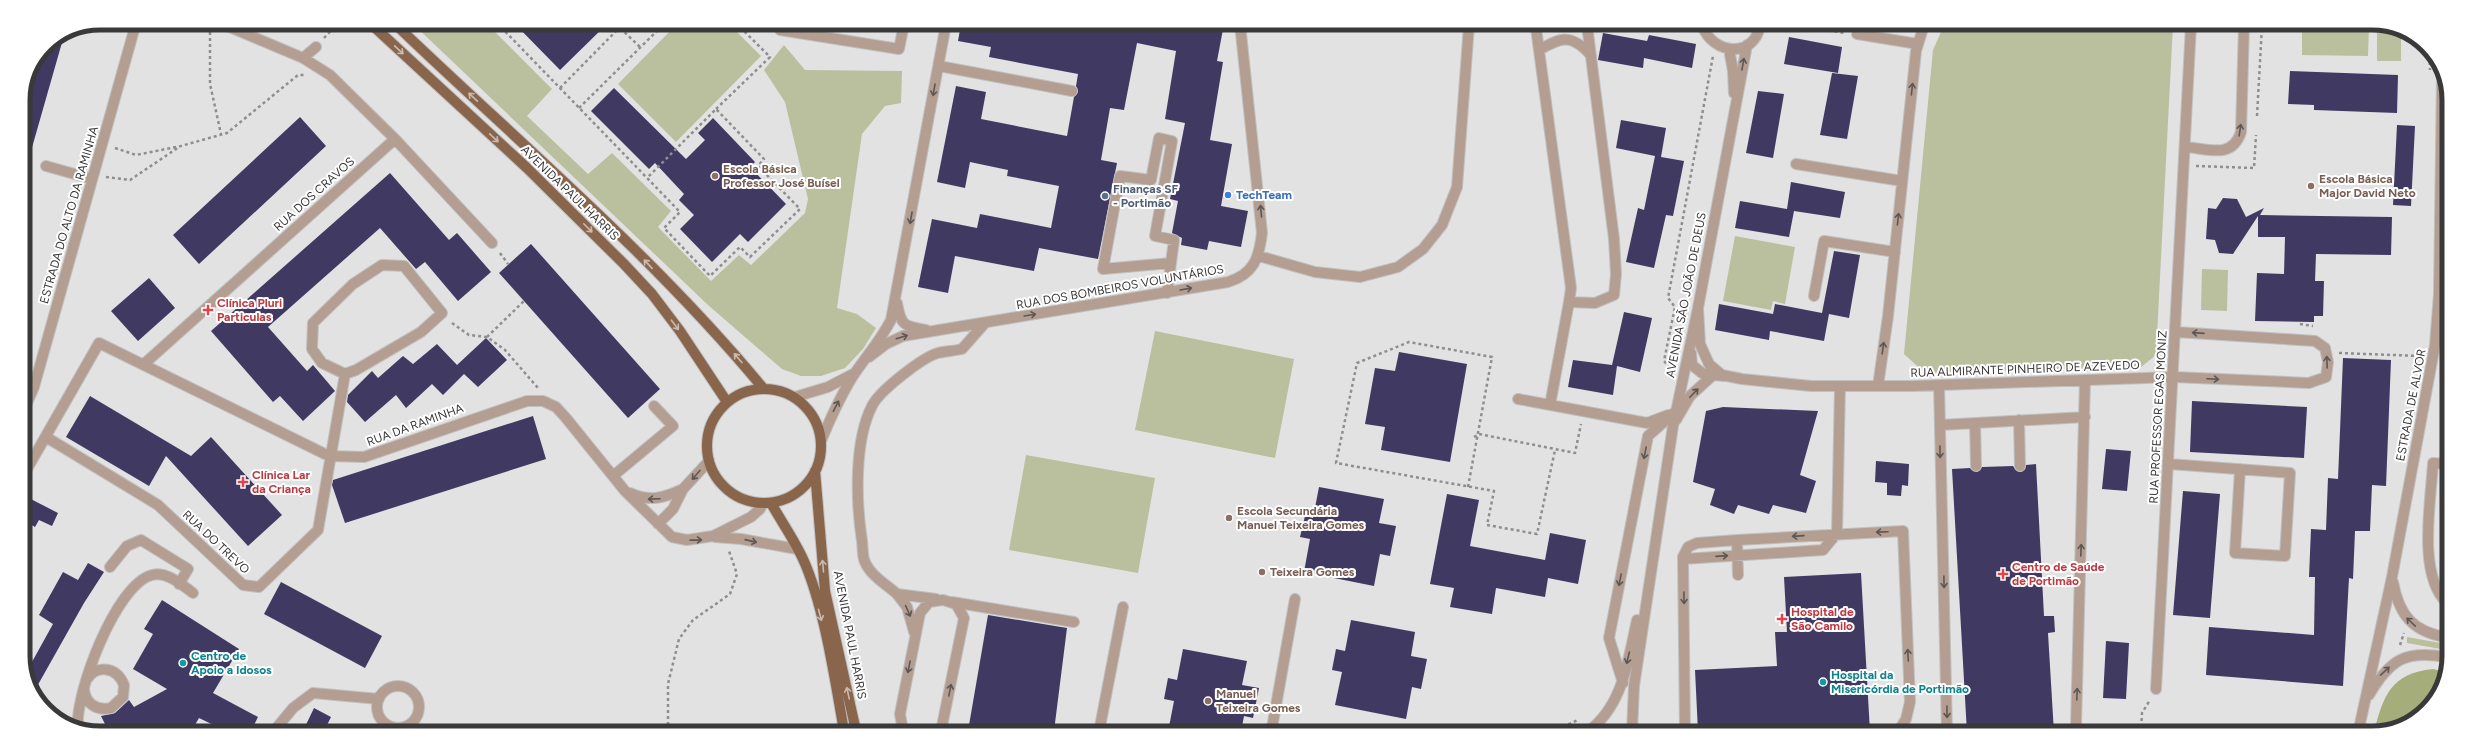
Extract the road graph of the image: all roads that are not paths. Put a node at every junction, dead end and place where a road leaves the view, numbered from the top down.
1 (134, 30) edge
2 (237, 30) edge
3 (377, 30) edge
4 (402, 30) edge
5 (780, 30) dead end
6 (903, 30) edge
7 (945, 30) edge
8 (1240, 30) edge
9 (1243, 30) edge
10 (1469, 30) edge
11 (1536, 30) edge
12 (1588, 30) edge
13 (1705, 30) edge
14 (1758, 30) edge
15 (1922, 30) edge
16 (2191, 30) edge
17 (2244, 30) edge
18 (1857, 34) road end
19 (1241, 38) junction
20 (1918, 44) junction
21 (1747, 45) junction
22 (316, 47) road end
23 (1728, 49) junction
24 (1539, 50) junction
25 (1590, 54) junction
26 (303, 58) junction
27 (939, 66) junction
28 (1072, 91) dead end
29 (2442, 94) edge
30 (1735, 111) junction
31 (396, 139) junction
32 (2186, 148) junction
33 (1796, 164) dead end
34 (46, 166) dead end
35 (92, 177) junction
36 (1902, 181) junction
37 (492, 243) dead end
38 (1895, 252) junction
39 (1259, 256) junction
40 (1171, 263) junction
41 (1167, 293) junction
42 (1814, 296) dead end
43 (896, 301) junction
44 (1569, 302) junction
45 (1698, 308) junction
46 (985, 323) junction
47 (935, 332) junction
48 (2176, 332) junction
49 (1690, 345) junction
50 (869, 357) junction
51 (144, 364) junction
52 (855, 373) junction
53 (345, 374) junction
54 (1713, 374) junction
55 (1730, 376) junction
56 (2174, 377) junction
57 (2085, 380) junction
58 (1939, 385) junction
59 (1840, 386) junction
60 (1878, 386) junction
61 (763, 388) junction
62 (30, 396) edge
63 (795, 397) junction
64 (1518, 399) dead end
65 (727, 402) junction
66 (1550, 405) junction
67 (654, 406) dead end
68 (1675, 412) junction
69 (2085, 416) junction
70 (2020, 420) junction
71 (1975, 422) junction
72 (1940, 425) junction
73 (1673, 426) junction
74 (46, 436) junction
75 (821, 441) junction
76 (329, 456) junction
77 (709, 460) junction
78 (30, 464) edge
79 (2169, 464) junction
80 (2442, 464) edge
81 (1976, 466) dead end
82 (2020, 466) dead end
83 (2240, 470) junction
84 (815, 471) junction
85 (613, 476) junction
86 (683, 490) junction
87 (625, 491) junction
88 (767, 503) junction
89 (658, 524) junction
90 (1837, 533) junction
91 (713, 536) junction
92 (1737, 540) junction
93 (797, 550) junction
94 (1653, 552) junction
95 (1738, 555) junction
96 (1683, 559) junction
97 (110, 567) dead end
98 (1738, 575) dead end
99 (2392, 577) junction
100 (179, 584) junction
101 (193, 593) dead end
102 (897, 594) junction
103 (1296, 599) dead end
104 (2442, 599) edge
105 (943, 600) junction
106 (1123, 607) dead end
107 (1074, 622) dead end
108 (2442, 636) edge
109 (914, 643) junction
110 (2442, 657) edge
111 (1623, 683) junction
112 (2156, 689) road end
113 (379, 699) junction
114 (2364, 703) junction
115 (78, 723) edge
116 (278, 726) edge
117 (382, 726) edge
118 (407, 726) edge
119 (843, 726) edge
120 (855, 726) edge
121 (902, 726) edge
122 (942, 726) edge
123 (1100, 726) edge
124 (1272, 726) edge
125 (1596, 726) edge
126 (1632, 726) edge
127 (1685, 726) edge
128 (1902, 726) edge
129 (1948, 726) edge
130 (2076, 726) edge
131 (2359, 726) edge

1 - 35 street, ESTRADA DO ALTO DA RAMINHA
2 - 26 street
3 -> 65 main road, AVENIDA PAUL HARRIS
61 -> 4 main road, AVENIDA PAUL HARRIS
5 - 6 street
7 - 27 street
8 - 19 street
9 - 19 street
10 - 39 street
11 - 24 street
12 - 25 street
13 - 23 street
14 - 21 street
15 - 20 street
16 - 32 street, RUA PROFESSOR EGAS MONIZ
32 -> 17 street
18 - 20 street
39 -> 19 street
36 -> 20 street
21 - 23 street
30 -> 21 street, AVENIDA SÃO JOÃO DE DEUS
22 - 26 street
23 - 30 street
24 - 25 street
24 - 44 street
25 - 44 street
26 - 31 street
27 - 28 street
27 -> 43 street
29 - 99 street, ESTRADA DE ALVOR
30 - 45 street, AVENIDA SÃO JOÃO DE DEUS
31 - 37 street
31 - 51 street, RUA DOS CRAVOS
32 - 48 street, RUA PROFESSOR EGAS MONIZ
33 - 36 street
34 - 35 street
35 - 62 street, ESTRADA DO ALTO DA RAMINHA
38 -> 36 street
38 - 42 street
60 -> 38 street
41 -> 39 street, RUA DOS BOMBEIROS VOLUNTÁRIOS
40 - 40 street
40 - 41 street
46 -> 41 street, RUA DOS BOMBEIROS VOLUNTÁRIOS
43 - 47 street
43 - 50 street
44 - 66 street
45 - 49 street, AVENIDA SÃO JOÃO DE DEUS
45 - 55 street
46 - 47 street, RUA DOS BOMBEIROS VOLUNTÁRIOS
46 - 102 street
50 -> 47 street, RUA DOS BOMBEIROS VOLUNTÁRIOS
48 - 56 street, RUA PROFESSOR EGAS MONIZ
56 -> 48 street, RUA ALMIRANTE PINHEIRO DE AZEVEDO
49 - 54 street, RUA ALMIRANTE PINHEIRO DE AZEVEDO
49 - 68 street, AVENIDA SÃO JOÃO DE DEUS
50 - 52 street
51 - 74 street, RUA DA RAMINHA
51 - 76 street, RUA DA RAMINHA
52 - 63 street
75 -> 52 street
53 - 53 street
53 - 76 street, RUA DO TREVO
54 - 55 street, RUA ALMIRANTE PINHEIRO DE AZEVEDO
73 -> 54 street
55 - 59 street, RUA ALMIRANTE PINHEIRO DE AZEVEDO
56 - 57 street, RUA ALMIRANTE PINHEIRO DE AZEVEDO
56 - 79 street, RUA PROFESSOR EGAS MONIZ
57 - 58 street, RUA ALMIRANTE PINHEIRO DE AZEVEDO
57 - 69 street
58 - 60 street, RUA ALMIRANTE PINHEIRO DE AZEVEDO
58 - 72 street
59 - 60 street, RUA ALMIRANTE PINHEIRO DE AZEVEDO
59 - 90 street
61 - 63 main road
61 - 65 main road
63 - 75 main road
64 - 66 street
65 - 77 main road
66 - 68 street
67 - 85 street
68 - 73 street, AVENIDA SÃO JOÃO DE DEUS
68 -> 111 street
69 - 70 street
130 -> 69 street
70 - 71 street
70 - 82 street
71 - 72 street
71 - 81 street
72 -> 129 street
73 - 94 street, AVENIDA SÃO JOÃO DE DEUS
74 - 76 street, RUA DO TREVO
74 - 78 street
75 - 84 main road
76 - 85 street, RUA DA RAMINHA
77 -> 86 street
77 - 88 main road
79 - 83 street
79 - 112 street, RUA PROFESSOR EGAS MONIZ
80 - 104 street
83 - 83 street
84 - 88 main road
120 -> 84 main road, AVENIDA PAUL HARRIS
85 - 87 street
86 -> 87 street
86 - 89 street
87 - 89 street
88 - 91 street
88 - 93 main road, AVENIDA PAUL HARRIS
89 -> 91 street
90 -> 92 street
90 - 95 street
128 -> 90 street
91 -> 93 street
92 - 95 street
92 - 96 street
93 -> 119 main road, AVENIDA PAUL HARRIS
94 -> 111 street
94 - 126 street
96 -> 95 street
95 - 98 street
96 -> 127 street
97 - 100 street
108 -> 99 street
99 - 114 street, ESTRADA DE ALVOR
100 - 101 street
100 - 115 street
102 - 105 street
102 -> 109 street
103 - 124 street
105 - 107 street
105 - 109 street
122 -> 105 street
106 - 123 street
109 -> 121 street
114 -> 110 street
111 - 125 street
113 - 116 street
113 - 117 street
113 - 118 street
114 - 131 street, ESTRADA DE ALVOR

